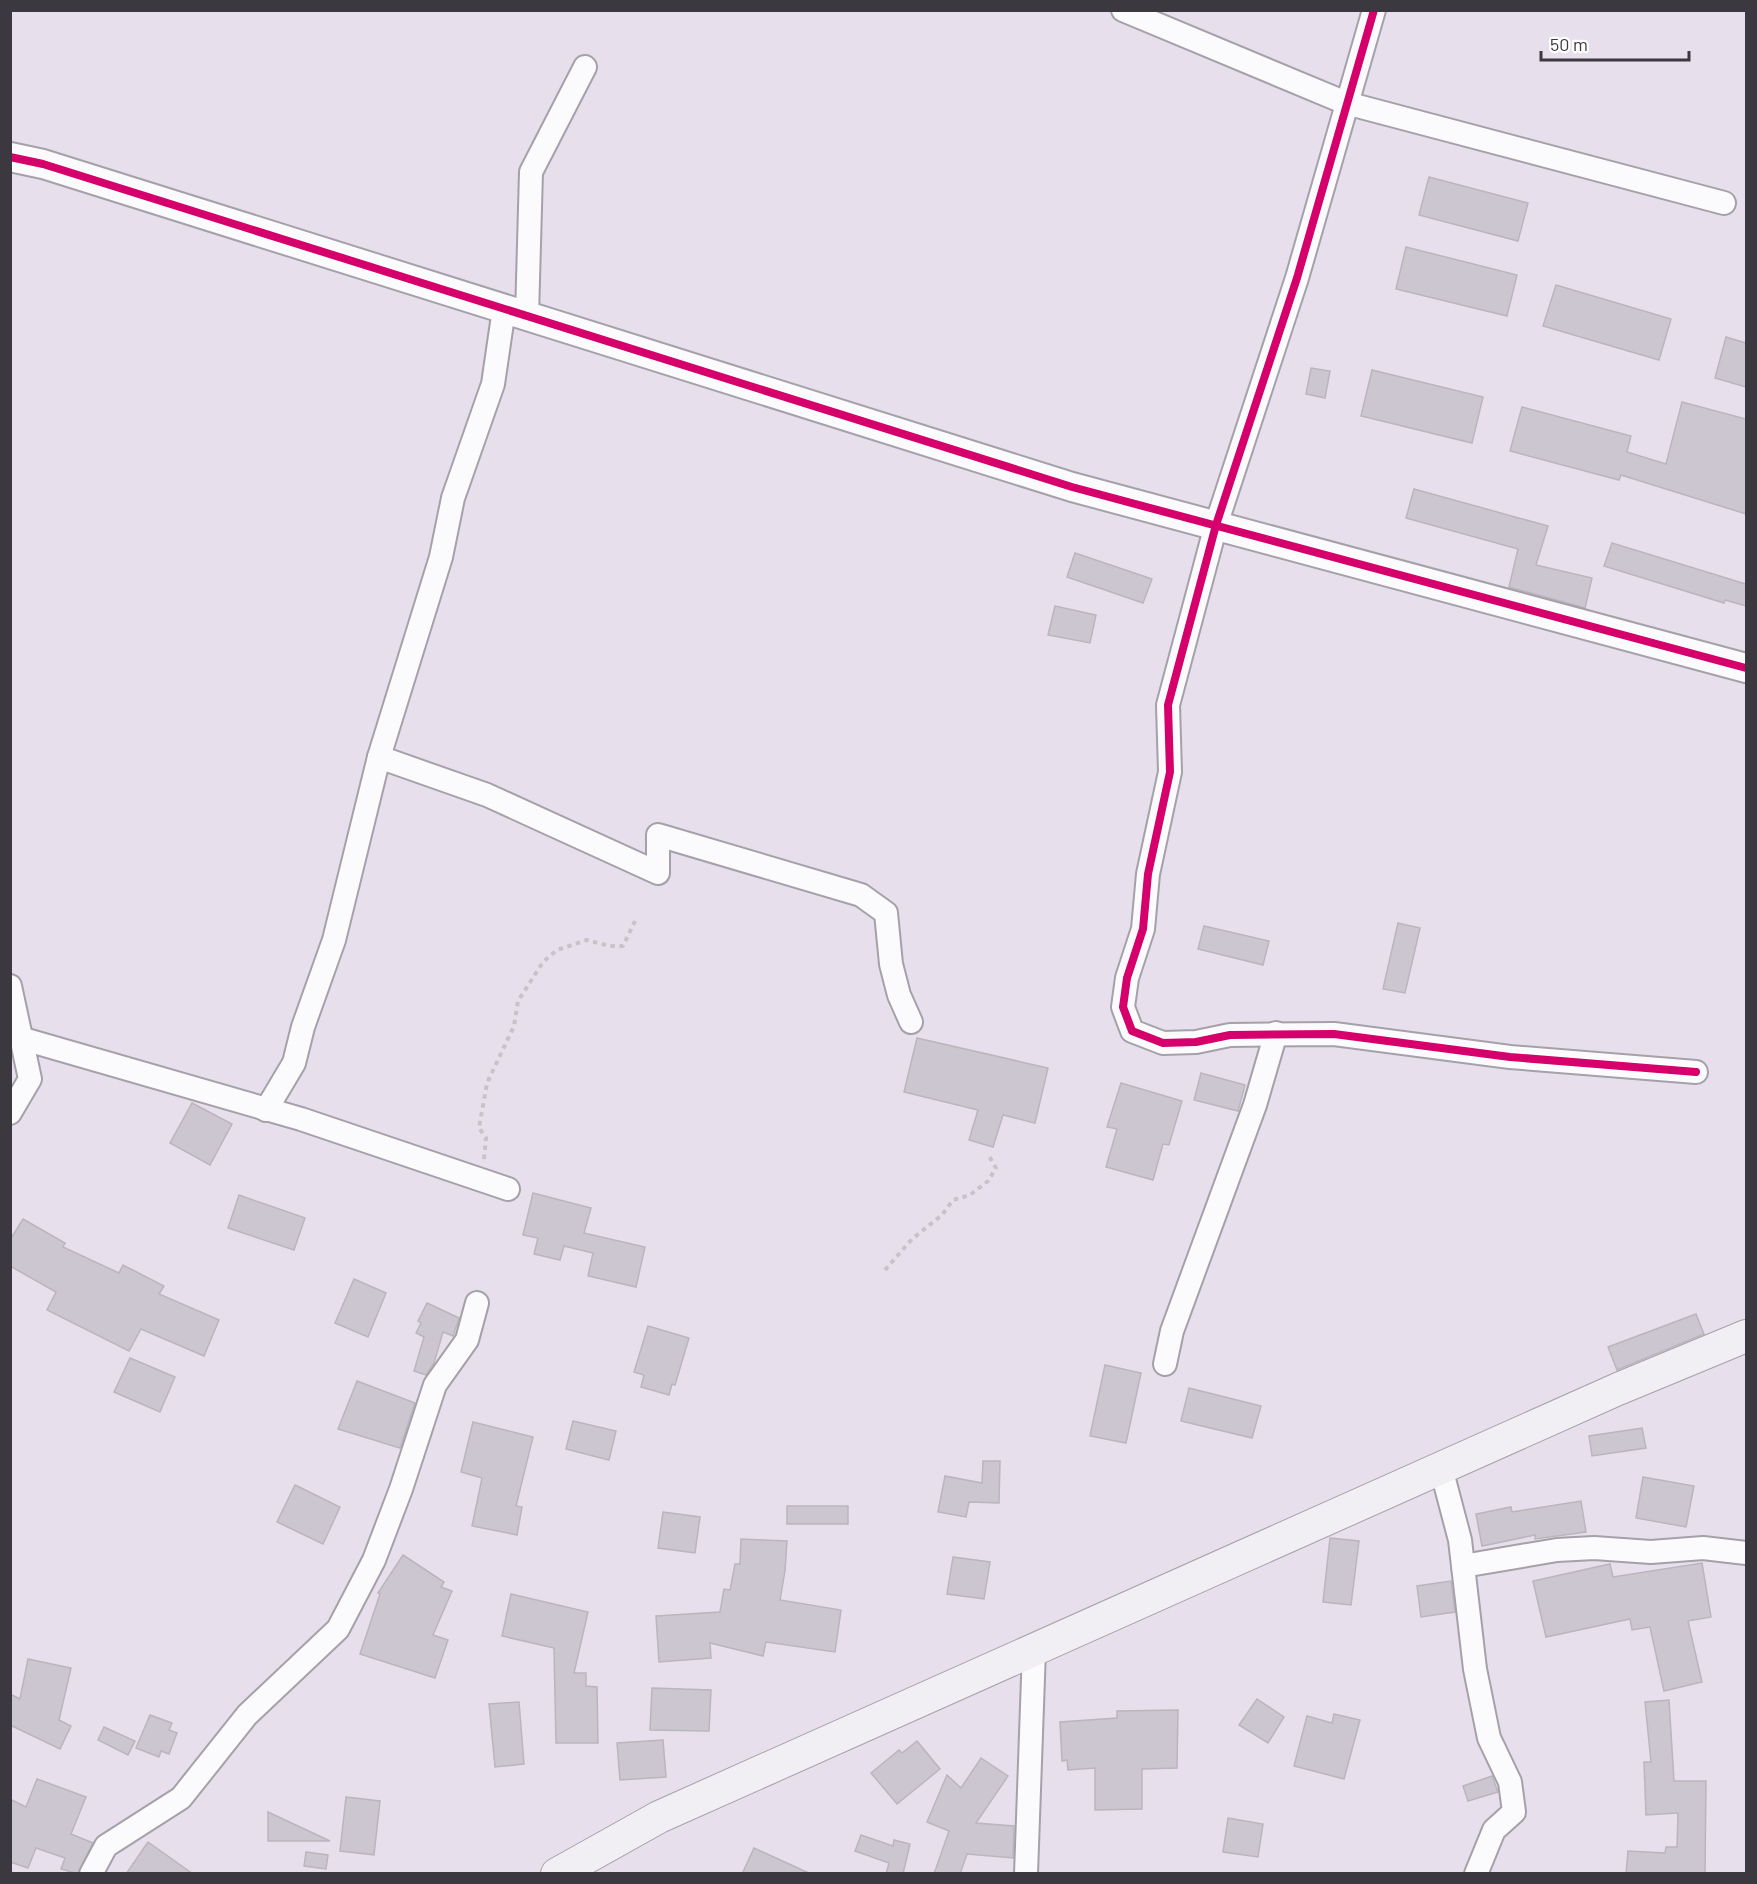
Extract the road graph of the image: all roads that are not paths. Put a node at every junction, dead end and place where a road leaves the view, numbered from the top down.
1 (1123, 10) edge
2 (1374, 10) edge
3 (585, 67) dead end
4 (1346, 103) junction
5 (10, 157) edge
6 (1724, 203) dead end
7 (516, 312) junction
8 (1215, 525) junction
9 (1746, 668) edge
10 (379, 757) junction
11 (10, 986) edge
12 (911, 1022) dead end
13 (1275, 1033) junction
14 (20, 1038) junction
15 (1696, 1072) dead end
16 (267, 1110) junction
17 (10, 1113) edge
18 (508, 1189) dead end
19 (477, 1303) dead end
20 (1746, 1336) edge
21 (1165, 1364) dead end
22 (1441, 1468) junction
23 (1746, 1553) edge
24 (1463, 1566) junction
25 (1034, 1650) junction
26 (92, 1874) edge
27 (557, 1874) edge
28 (1026, 1874) edge
29 (1476, 1874) edge

1 - 4 street
2 - 4 street
3 - 7 street
4 - 6 street
4 - 8 street
5 - 7 street
7 - 8 street
7 - 10 street
8 - 9 street
8 - 13 street
10 - 12 street
10 - 16 street
11 - 14 street
13 - 15 street
13 - 21 street
14 - 16 street
14 - 17 street
16 - 18 street
19 - 26 street
20 - 22 main road
22 - 24 street
22 - 25 main road
23 - 24 street
24 - 29 street
25 - 27 main road
25 - 28 street

